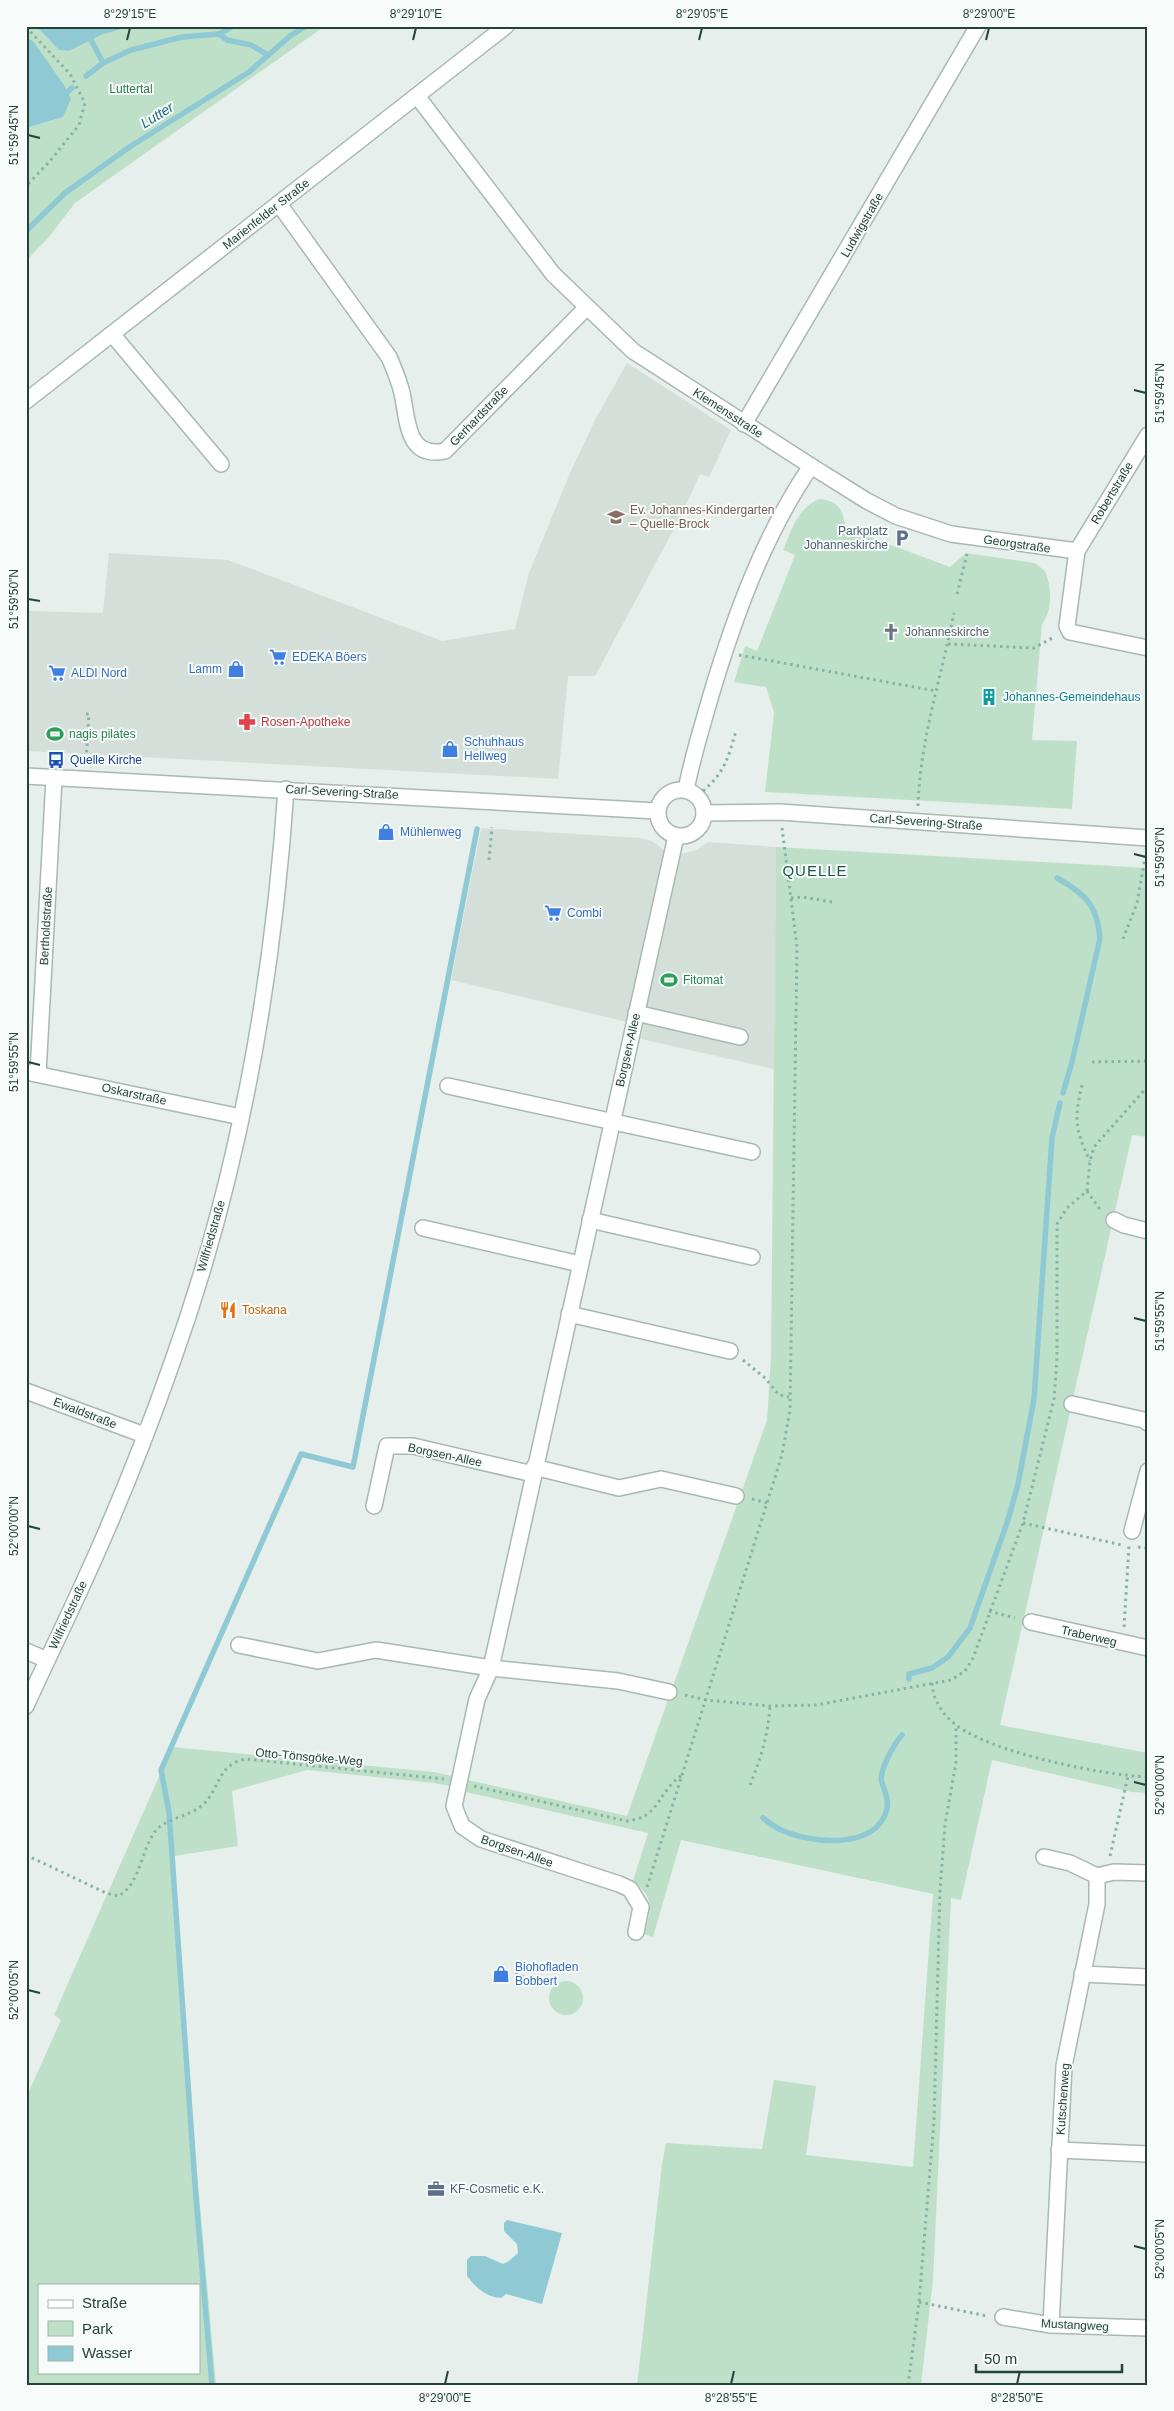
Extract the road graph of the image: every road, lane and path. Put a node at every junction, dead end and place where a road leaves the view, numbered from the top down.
1 (506, 26) edge
2 (978, 26) edge
3 (26, 28) edge
4 (417, 96) junction
5 (26, 186) edge
6 (279, 204) junction
7 (586, 308) junction
8 (112, 334) junction
9 (26, 401) edge
10 (744, 424) junction
11 (1148, 435) edge
12 (221, 464) dead end
13 (811, 466) junction
14 (970, 537) junction
15 (1077, 551) junction
16 (957, 594) dead end
17 (954, 613) dead end
18 (1068, 630) junction
19 (948, 644) junction
20 (1148, 648) edge
21 (724, 650) junction
22 (936, 691) junction
23 (86, 714) dead end
24 (736, 731) dead end
25 (87, 758) dead end
26 (26, 776) edge
27 (54, 778) junction
28 (919, 784) dead end
29 (286, 789) junction
30 (691, 793) junction
31 (657, 811) junction
32 (704, 812) junction
33 (780, 812) junction
34 (492, 827) dead end
35 (676, 836) junction
36 (1147, 838) edge
37 (489, 860) dead end
38 (791, 898) junction
39 (832, 902) dead end
40 (1123, 939) dead end
41 (636, 1013) junction
42 (740, 1037) dead end
43 (1148, 1061) edge
44 (1092, 1062) dead end
45 (32, 1073) edge
46 (1082, 1085) dead end
47 (448, 1086) dead end
48 (1148, 1086) edge
49 (242, 1116) junction
50 (611, 1122) junction
51 (752, 1152) dead end
52 (1090, 1161) junction
53 (1087, 1190) junction
54 (590, 1220) junction
55 (1114, 1220) joint
56 (423, 1228) dead end
57 (1148, 1230) edge
58 (752, 1257) dead end
59 (580, 1264) junction
60 (569, 1314) junction
61 (730, 1351) joint
62 (26, 1391) edge
63 (790, 1397) junction
64 (1072, 1404) dead end
65 (1148, 1423) edge
66 (144, 1435) junction
67 (533, 1471) junction
68 (1148, 1471) edge
69 (736, 1496) dead end
70 (374, 1506) dead end
71 (1023, 1523) junction
72 (1132, 1531) joint
73 (1129, 1547) junction
74 (1148, 1548) edge
75 (989, 1611) junction
76 (1031, 1622) joint
77 (1123, 1643) junction
78 (239, 1645) dead end
79 (1148, 1648) edge
80 (26, 1651) edge
81 (47, 1660) junction
82 (491, 1668) junction
83 (932, 1683) junction
84 (669, 1692) joint
85 (706, 1700) junction
86 (26, 1706) edge
87 (770, 1706) junction
88 (956, 1725) junction
89 (684, 1774) junction
90 (1128, 1776) junction
91 (1148, 1777) edge
92 (459, 1783) junction
93 (750, 1786) dead end
94 (26, 1856) edge
95 (1044, 1857) dead end
96 (1148, 1873) edge
97 (1098, 1876) junction
98 (641, 1908) junction
99 (636, 1932) dead end
100 (514, 1974) dead end
101 (1082, 1974) junction
102 (1148, 1977) edge
103 (538, 1982) dead end
104 (1060, 2150) junction
105 (1148, 2154) edge
106 (919, 2302) junction
107 (1004, 2318) joint
108 (1051, 2325) junction
109 (1148, 2328) edge
110 (908, 2385) edge

1 - 4 street, Marienfelder Straße
2 - 10 street, Ludwigstraße
3 - 5 path
4 - 6 street, Marienfelder Straße
4 - 7 street, Klemensstraße
6 - 7 street, Gerhardstraße
6 - 8 street, Marienfelder Straße
7 - 10 street, Klemensstraße
8 - 9 street, Marienfelder Straße
8 - 12 street
10 - 13 street, Klemensstraße
11 - 15 street, Robertstraße
13 - 14 street, Georgstraße
13 - 21 street
14 - 15 street, Georgstraße
14 - 16 path
15 - 18 street
17 - 19 path
18 - 19 path
18 - 20 street
19 - 22 path
21 - 22 path
21 - 30 street
22 - 28 path
23 - 25 path
24 - 30 path
26 - 27 street, Carl-Severing-Straße
27 - 29 street, Carl-Severing-Straße
27 - 45 street, Bertholdstraße
29 - 31 street, Carl-Severing-Straße
29 - 49 street, Wilfriedstraße
30 - 31 street
30 - 32 street
31 - 35 street
32 - 33 street, Carl-Severing-Straße
32 - 35 street
33 - 36 street, Carl-Severing-Straße
33 - 38 path
34 - 37 path
35 - 41 street, Borgsen-Allee
36 - 40 path
38 - 39 path
38 - 63 path
41 - 42 street
41 - 50 street, Borgsen-Allee
43 - 44 path
45 - 49 street, Oskarstraße
46 - 52 path
47 - 50 street
48 - 52 path
49 - 66 street, Wilfriedstraße
50 - 51 street
50 - 54 street, Borgsen-Allee
52 - 53 path
53 - 55 path
53 - 71 path
54 - 58 street
54 - 59 street, Borgsen-Allee
55 - 57 street
56 - 59 street
59 - 60 street, Borgsen-Allee
60 - 61 street
60 - 67 street, Borgsen-Allee
61 - 63 path
62 - 66 street, Ewaldstraße
63 - 85 path
64 - 65 street
66 - 81 street, Wilfriedstraße
67 - 69 street, Borgsen-Allee
67 - 70 street, Borgsen-Allee
67 - 82 street, Borgsen-Allee
68 - 72 street
71 - 73 path
71 - 75 path
72 - 73 path
73 - 74 path
73 - 77 path
75 - 76 path
75 - 83 path
76 - 77 street, Traberweg
77 - 79 street, Traberweg
78 - 82 street
80 - 81 street, Wilfriedstraße
81 - 86 street, Wilfriedstraße
82 - 84 street
82 - 92 street, Borgsen-Allee
83 - 87 path
83 - 88 path
84 - 85 path
85 - 87 path
85 - 89 path
87 - 93 path
88 - 90 path
88 - 106 path
89 - 92 path, Otto-Tönsgöke-Weg
89 - 98 path
90 - 91 path
90 - 97 path
92 - 94 path, Otto-Tönsgöke-Weg
92 - 98 street, Borgsen-Allee
95 - 97 street
96 - 97 street
97 - 101 street, Kutschenweg
98 - 99 street
100 - 103 path
101 - 102 street
101 - 104 street, Kutschenweg
104 - 105 street
104 - 108 street, Kutschenweg
106 - 107 path
106 - 110 path
107 - 108 street, Mustangweg
108 - 109 street, Mustangweg

